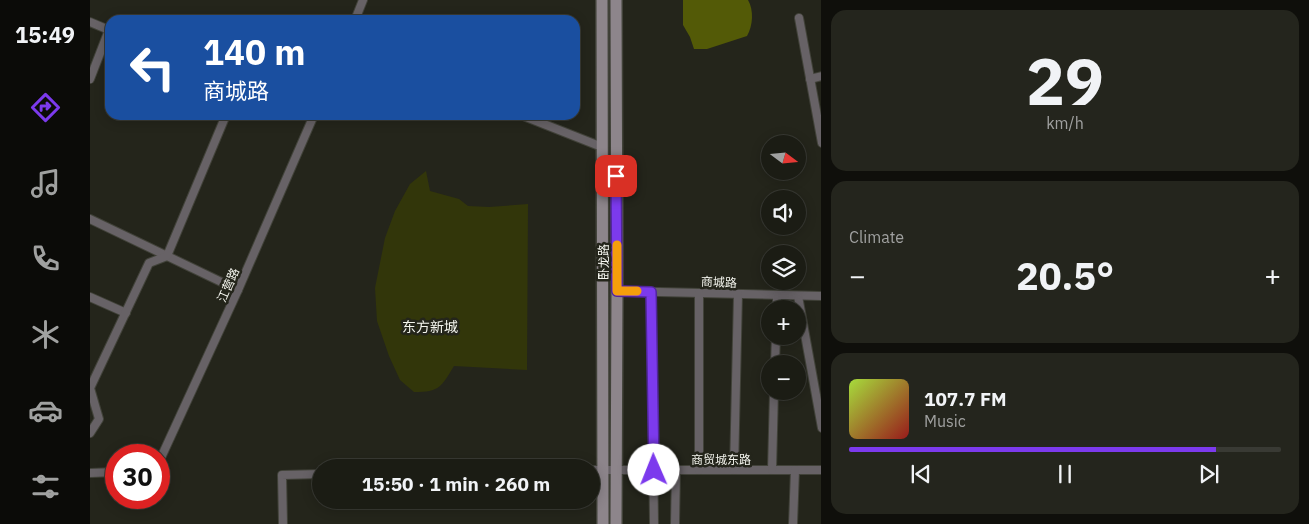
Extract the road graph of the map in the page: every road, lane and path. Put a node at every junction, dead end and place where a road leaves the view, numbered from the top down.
1 (363, 0) edge
2 (602, 0) edge
3 (616, 0) edge
4 (357, 15) edge
5 (799, 18) dead end
6 (90, 22) edge
7 (105, 28) edge
8 (105, 40) edge
9 (821, 76) edge
10 (90, 79) edge
11 (810, 79) junction
12 (224, 120) edge
13 (312, 120) edge
14 (534, 120) edge
15 (820, 126) edge
16 (602, 147) junction
17 (90, 219) edge
18 (167, 256) junction
19 (238, 290) junction
20 (617, 291) junction
21 (651, 292) junction
22 (699, 293) junction
23 (738, 294) junction
24 (777, 295) junction
25 (798, 296) junction
26 (821, 296) edge
27 (90, 298) edge
28 (777, 300) edge
29 (126, 313) junction
30 (93, 373) edge
31 (774, 400) edge
32 (821, 422) edge
33 (90, 433) edge
34 (167, 444) edge
35 (603, 470) junction
36 (616, 470) junction
37 (654, 470) junction
38 (676, 470) junction
39 (699, 470) junction
40 (734, 470) junction
41 (772, 470) junction
42 (795, 470) junction
43 (821, 470) edge
44 (90, 472) edge
45 (105, 472) edge
46 (312, 474) edge
47 (283, 524) edge
48 (603, 524) edge
49 (616, 524) edge
50 (654, 524) edge
51 (675, 524) edge
52 (793, 524) edge

1 - 4 street
2 - 16 main road, 卧龙路
3 - 20 main road, 卧龙路
5 - 11 street
6 - 7 street
8 - 10 street
9 - 11 street
11 - 15 street
12 - 18 street
13 - 19 street, 江营路
14 - 16 street
16 - 35 main road, 卧龙路
17 - 18 street
18 - 19 street
18 - 29 street
19 - 34 street, 江营路
20 - 21 street, 商城路
20 - 36 main road, 卧龙路
21 - 22 street, 商城路
21 - 37 street
22 - 23 street, 商城路
22 - 39 street
23 - 24 street, 商城路
23 - 40 street
24 - 25 street, 商城路
24 - 28 street
25 - 26 street, 商城路
25 - 32 street
27 - 29 street
29 - 30 street
30 - 33 street
31 - 41 street
35 - 36 street, 商贸城东路
35 - 48 main road, 卧龙路
36 - 37 street, 商贸城东路
36 - 49 main road, 卧龙路
37 - 38 street, 商贸城东路
37 - 50 street
38 - 39 street, 商贸城东路
38 - 51 street
39 - 40 street, 商贸城东路
40 - 41 street, 商贸城东路
41 - 42 street, 商贸城东路
42 - 43 street, 商贸城东路
42 - 52 street
44 - 45 street
46 - 47 street

